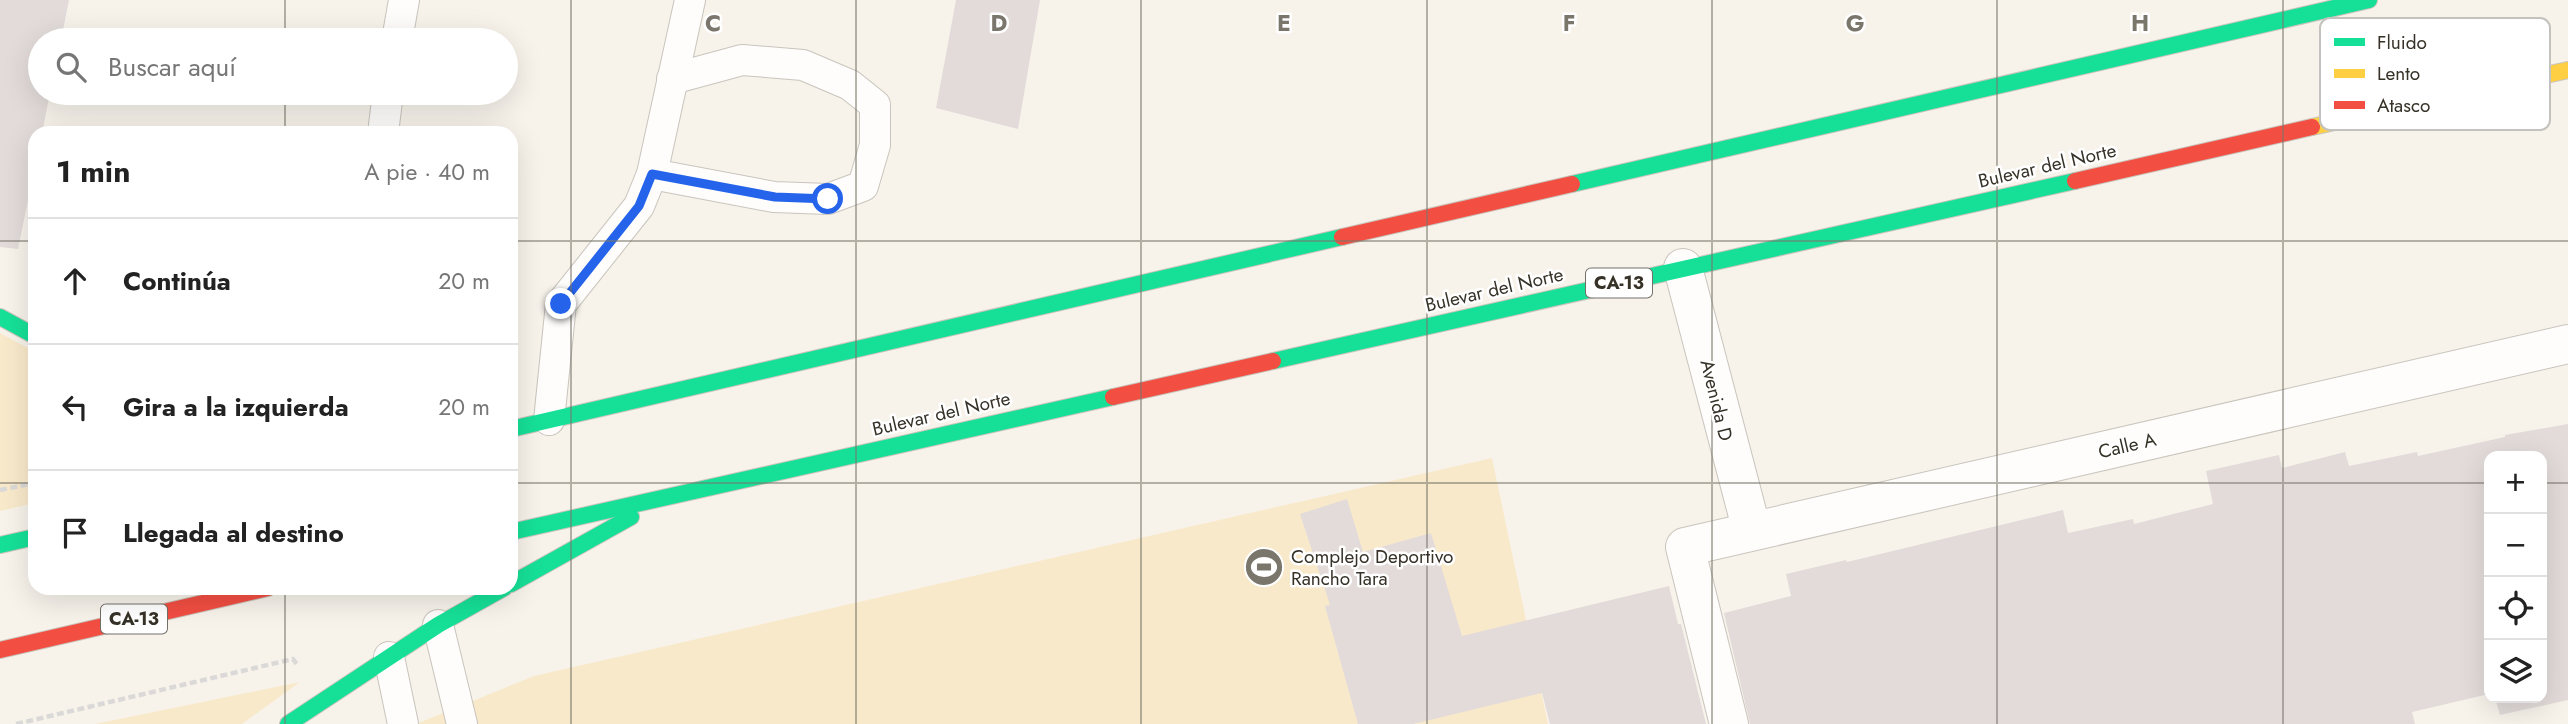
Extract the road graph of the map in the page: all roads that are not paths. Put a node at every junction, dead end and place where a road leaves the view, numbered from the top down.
1 (404, 0) edge
2 (690, 0) edge
3 (2369, 0) edge
4 (399, 28) edge
5 (2568, 70) edge
6 (2550, 74) edge
7 (672, 79) junction
8 (386, 105) edge
9 (384, 126) edge
10 (2320, 126) edge
11 (652, 174) junction
12 (1684, 268) junction
13 (0, 317) edge
14 (28, 332) edge
15 (2568, 344) edge
16 (549, 420) junction
17 (518, 427) edge
18 (670, 495) junction
19 (518, 530) edge
20 (1752, 531) junction
21 (28, 539) edge
22 (0, 545) edge
23 (518, 580) edge
24 (238, 595) edge
25 (492, 595) edge
26 (438, 625) junction
27 (0, 650) edge
28 (389, 657) junction
29 (288, 724) edge
30 (403, 724) edge
31 (462, 724) edge
32 (1729, 724) edge

1 - 4 lane
2 - 7 lane
3 - 16 highway
5 - 6 highway, Bulevar del Norte / CA-13
7 - 11 lane
7 - 11 lane
8 - 9 lane
10 - 12 highway, Bulevar del Norte / CA-13
11 - 16 lane
12 - 18 highway, Bulevar del Norte / CA-13
12 - 20 street, Avenida D
13 - 14 highway
15 - 20 street, Calle A
16 - 17 highway
18 - 19 highway, Bulevar del Norte / CA-13
18 - 23 highway
20 - 32 street, Calle A
21 - 22 highway
24 - 27 highway, CA-13
25 - 26 highway
26 - 28 highway
26 - 31 lane
28 - 29 highway
28 - 30 lane

